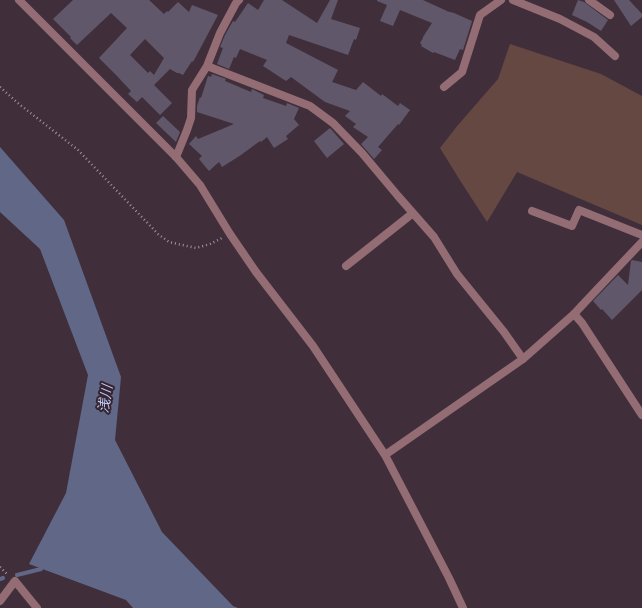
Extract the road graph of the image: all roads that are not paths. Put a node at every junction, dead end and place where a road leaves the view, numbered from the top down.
1 (19, 0) edge
2 (240, 0) edge
3 (501, 0) edge
4 (513, 0) edge
5 (589, 0) edge
6 (610, 15) dead end
7 (615, 56) dead end
8 (207, 66) junction
9 (444, 87) dead end
10 (176, 157) junction
11 (532, 211) dead end
12 (413, 213) junction
13 (642, 235) edge
14 (642, 242) edge
15 (346, 266) dead end
16 (574, 314) junction
17 (523, 359) junction
18 (642, 415) edge
19 (385, 455) junction
20 (0, 601) edge
21 (37, 608) edge
22 (463, 608) edge

1 - 10 street
2 - 8 street
3 - 9 street
4 - 7 street
5 - 6 street
8 - 10 street
8 - 12 street
10 - 19 street
11 - 13 street
12 - 15 street
12 - 17 street
14 - 16 street
16 - 17 street
16 - 18 street
17 - 19 street
19 - 22 street
20 - 21 street

